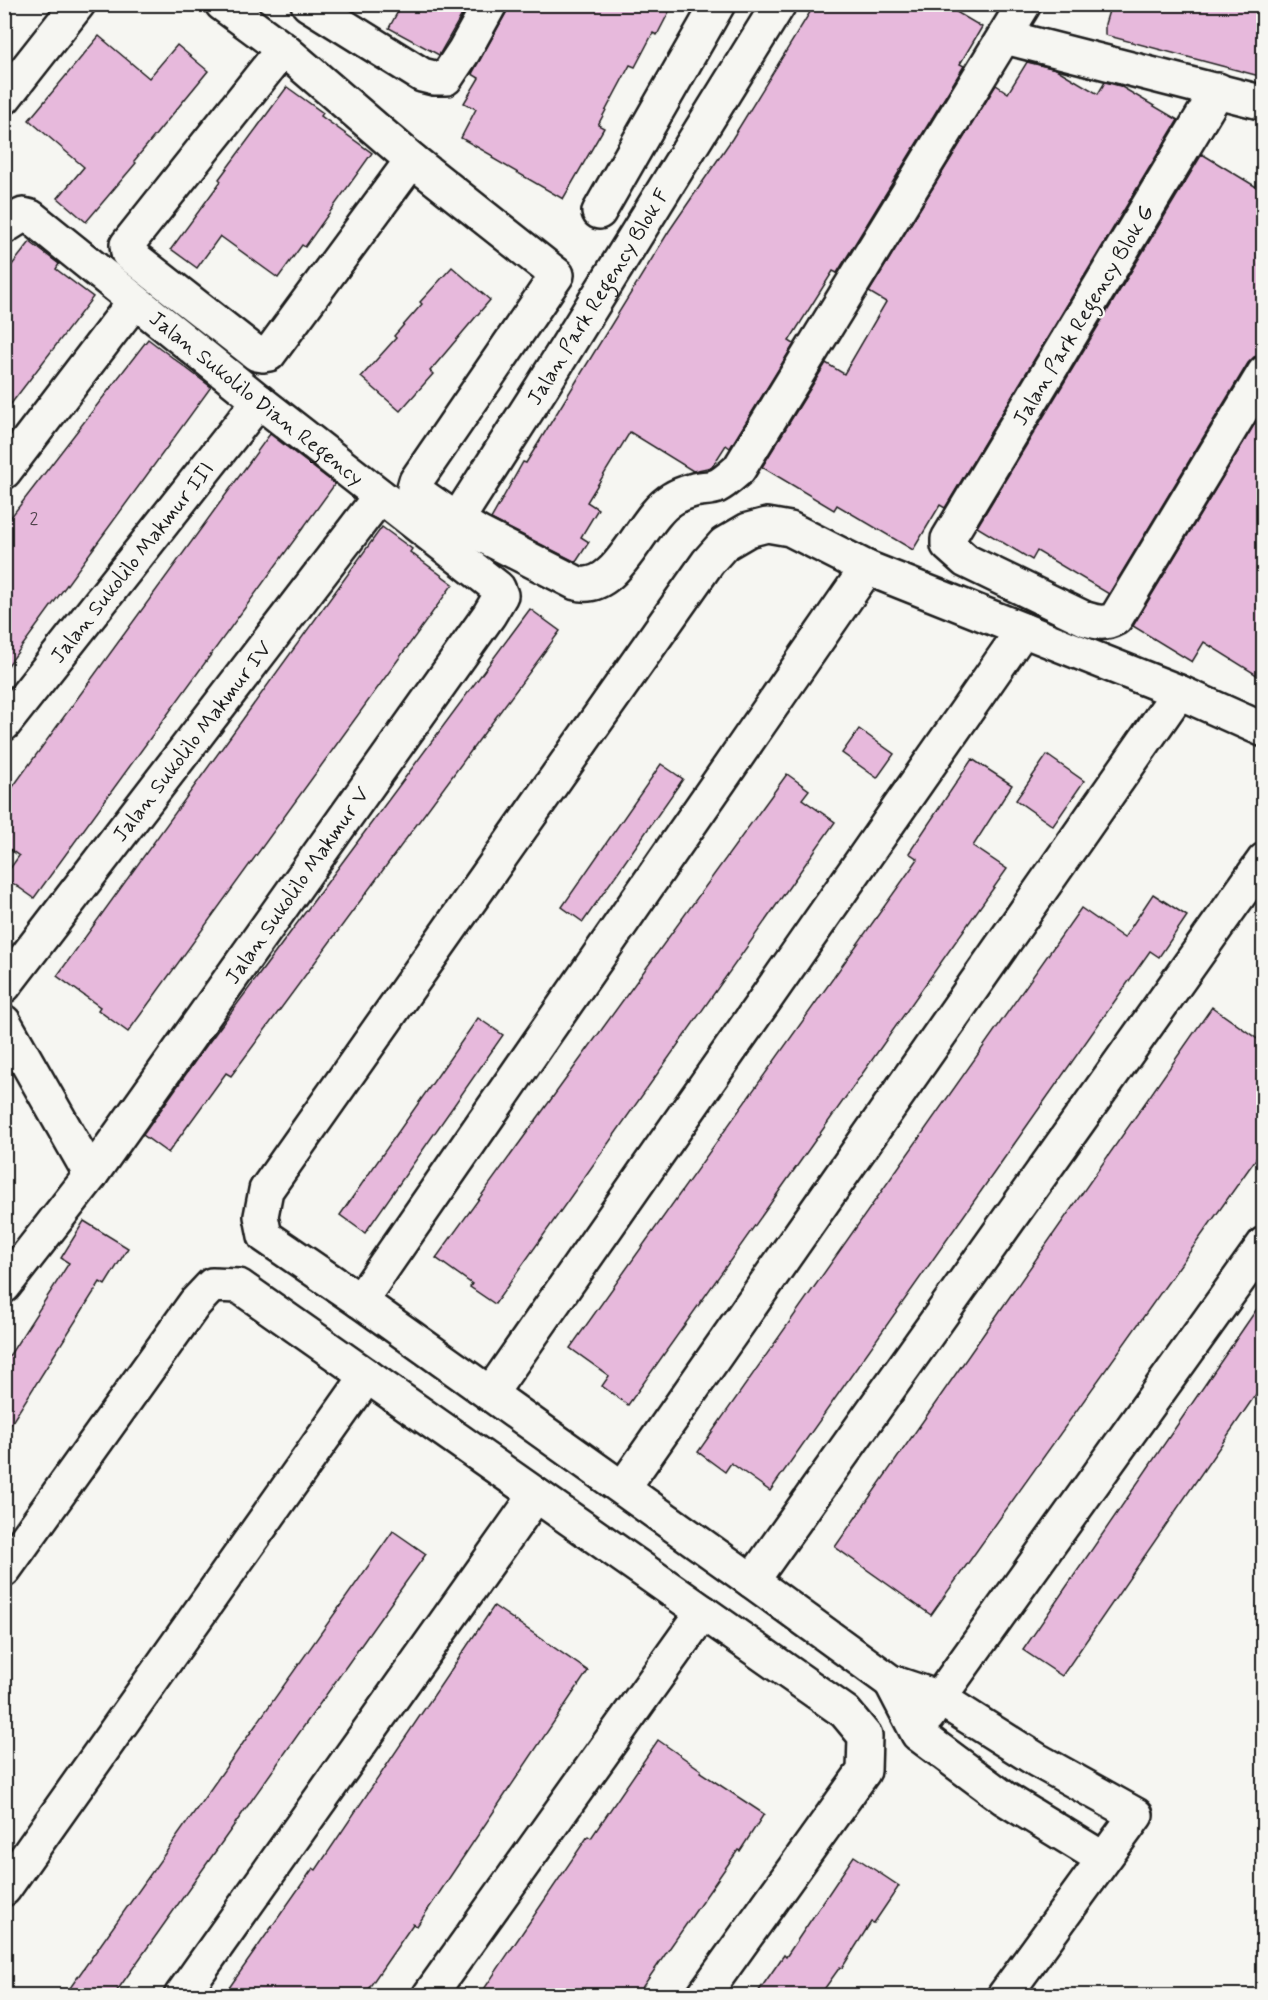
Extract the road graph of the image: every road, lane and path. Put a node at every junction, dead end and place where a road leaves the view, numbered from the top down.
1 (78, 4) edge
2 (222, 4) edge
3 (308, 4) edge
4 (490, 4) edge
5 (718, 4) edge
6 (779, 4) edge
7 (1024, 4) edge
8 (1005, 37) junction
9 (283, 49) junction
10 (1218, 90) junction
11 (4, 98) edge
12 (1263, 103) edge
13 (412, 160) junction
14 (599, 212) dead end
15 (6, 226) edge
16 (557, 275) junction
17 (134, 302) junction
18 (595, 302) junction
19 (1263, 373) edge
20 (259, 401) junction
21 (4, 472) edge
22 (380, 496) junction
23 (457, 520) junction
24 (867, 568) junction
25 (501, 596) joint
26 (1023, 630) junction
27 (1179, 692) junction
28 (4, 724) edge
29 (1263, 730) edge
30 (1263, 860) edge
31 (4, 986) edge
32 (4, 1022) edge
33 (91, 1175) junction
34 (1263, 1244) edge
35 (4, 1286) edge
36 (360, 1301) junction
37 (367, 1376) junction
38 (490, 1394) junction
39 (622, 1488) junction
40 (537, 1495) junction
41 (4, 1570) edge
42 (752, 1581) junction
43 (703, 1612) junction
44 (891, 1682) junction
45 (939, 1698) junction
46 (918, 1734) junction
47 (1102, 1858) junction
48 (4, 1889) edge
49 (181, 1995) edge
50 (429, 1995) edge
51 (703, 1995) edge
52 (1004, 1995) edge

1 - 11 street
2 - 9 street
3 - 4 street
5 - 14 street
6 - 18 street, Jalan Park Regency Blok F
7 - 8 street
8 - 10 street
8 - 23 street
9 - 13 street
9 - 13 street
10 - 12 street
10 - 19 street, Jalan Park Regency Blok G
13 - 16 street
15 - 17 street, Jalan Sukolilo Dian Regency
16 - 18 street
16 - 23 street
17 - 20 street, Jalan Sukolilo Dian Regency
17 - 21 street
18 - 23 street, Jalan Park Regency Blok F
20 - 22 street, Jalan Sukolilo Dian Regency
20 - 28 street, Jalan Sukolilo Makmur III
22 - 25 street, Jalan Sukolilo Dian Regency
22 - 31 street, Jalan Sukolilo Makmur IV
24 - 26 street
24 - 36 street
24 - 36 street
25 - 33 street, Jalan Sukolilo Makmur V
26 - 27 street
26 - 38 street
27 - 29 street
27 - 39 street
30 - 42 street
32 - 33 street
33 - 35 street, Jalan Sukolilo Makmur V
34 - 45 street
36 - 38 street
37 - 40 street
37 - 41 street
37 - 48 street
38 - 39 street
39 - 42 street
40 - 43 street
40 - 49 street
42 - 44 street
43 - 50 street
43 - 51 street
44 - 45 street
44 - 46 street
45 - 46 street
45 - 47 street
46 - 47 street
47 - 52 street

